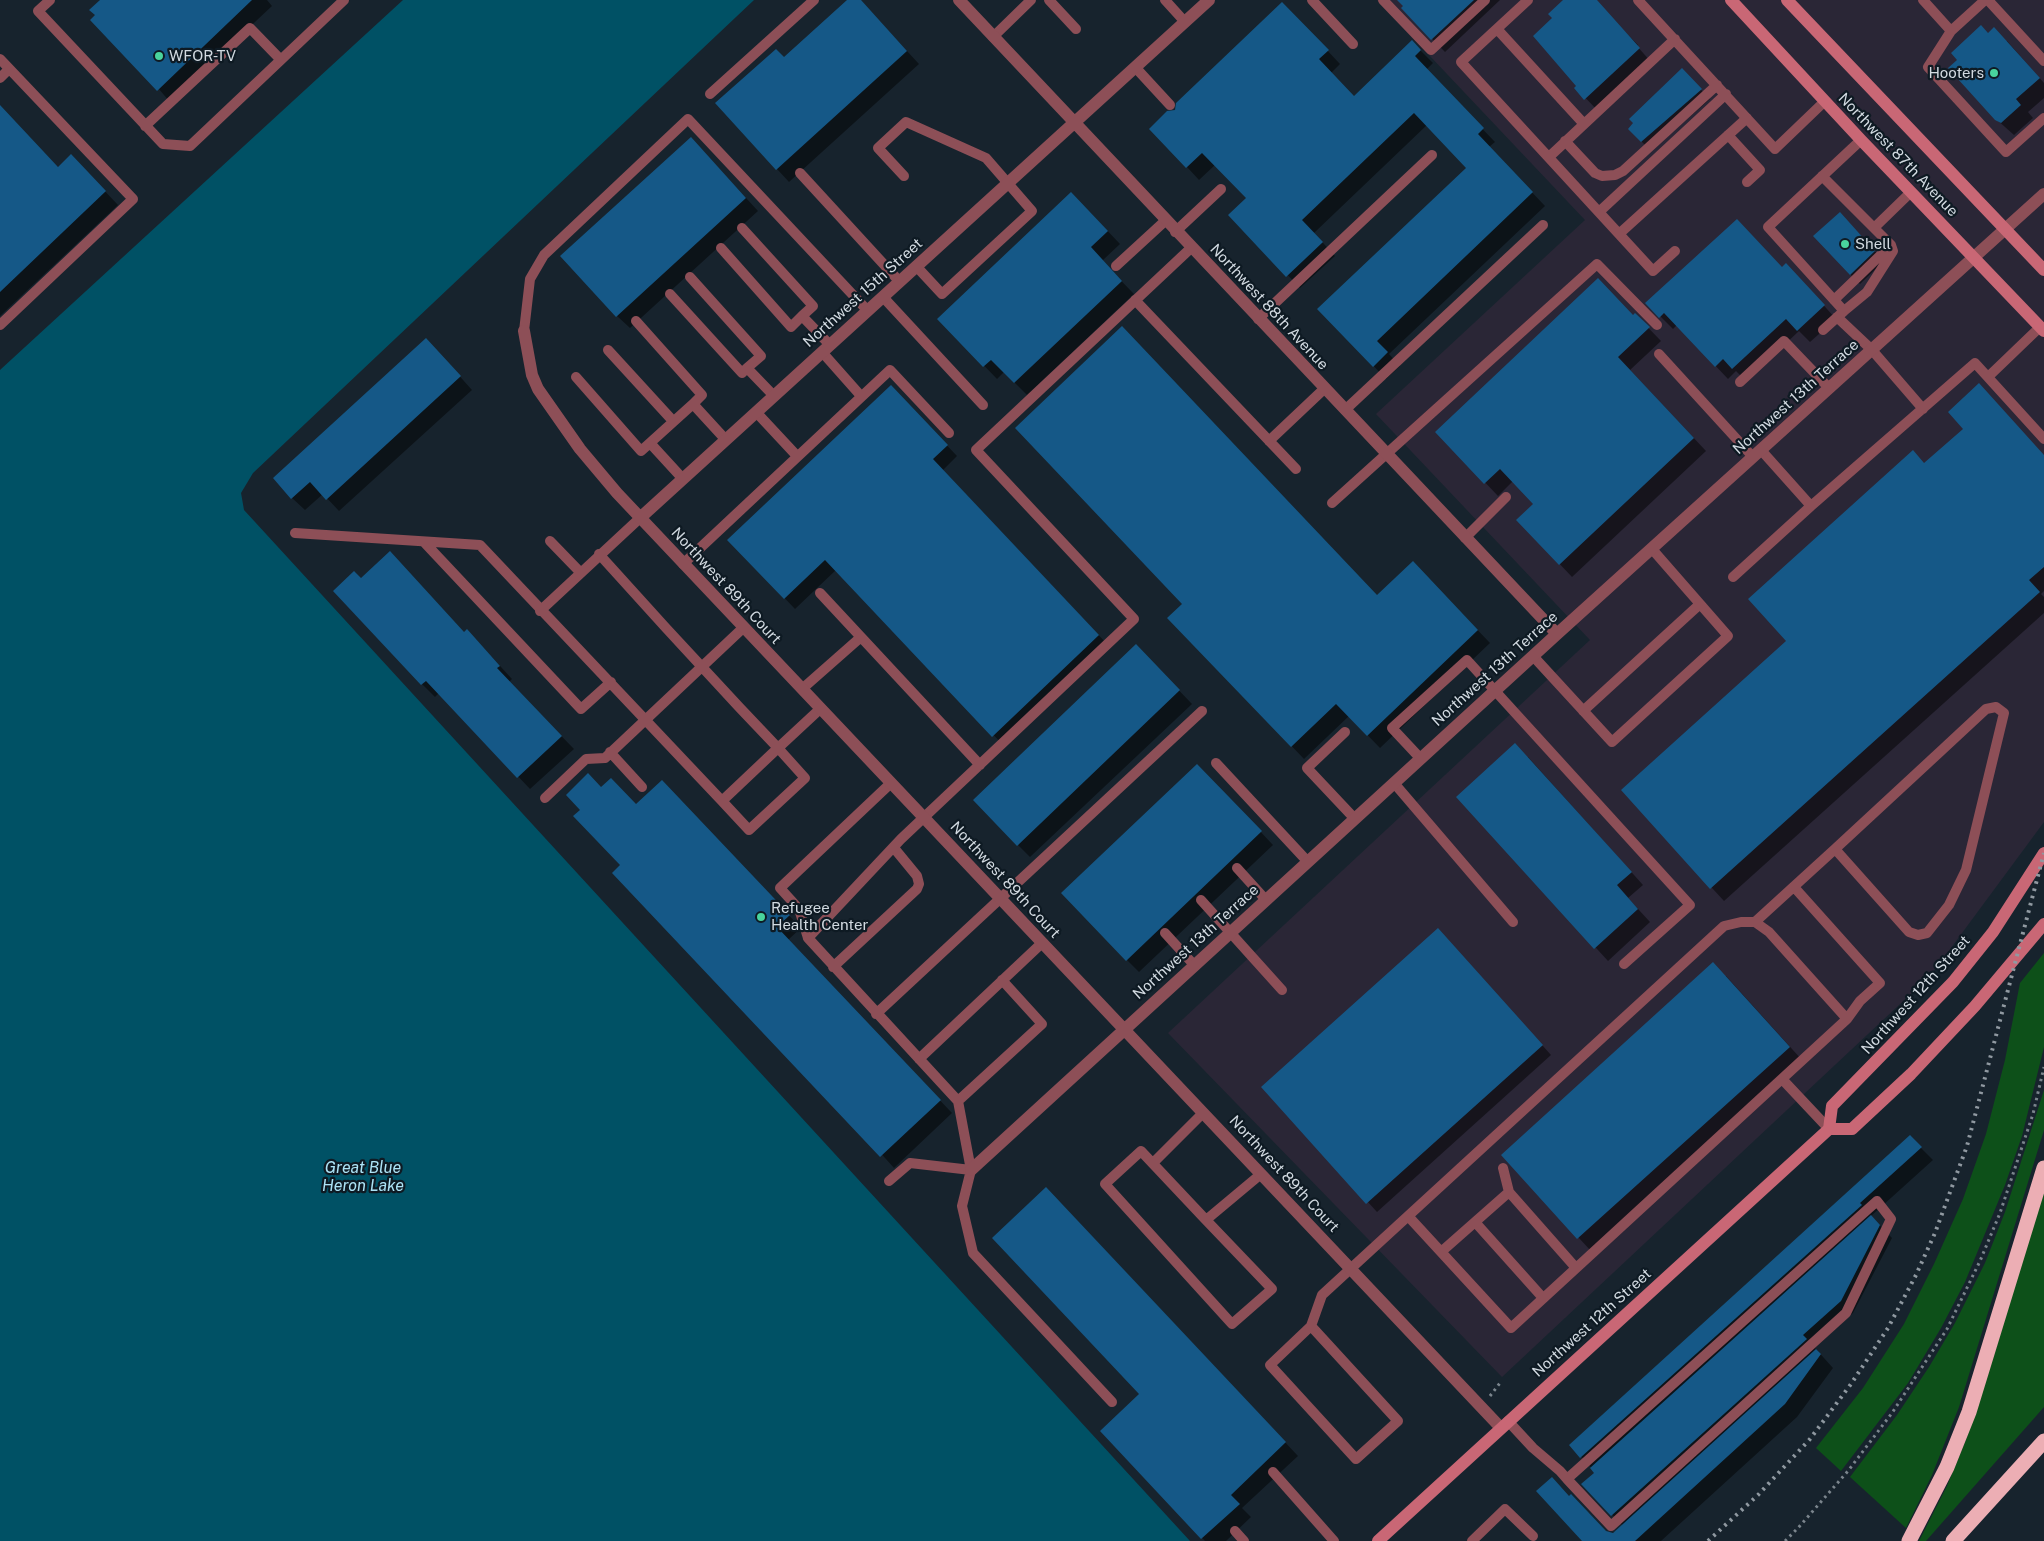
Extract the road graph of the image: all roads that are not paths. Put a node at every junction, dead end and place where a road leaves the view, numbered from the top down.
1 (50, 0) edge
2 (344, 0) edge
3 (814, 0) edge
4 (959, 0) edge
5 (1031, 0) edge
6 (1049, 0) edge
7 (1165, 0) edge
8 (1210, 0) edge
9 (1312, 0) edge
10 (1384, 0) edge
11 (1485, 0) edge
12 (1528, 0) edge
13 (1731, 0) edge
14 (1787, 0) edge
15 (1923, 0) edge
16 (1987, 0) edge
17 (1640, 1) edge
18 (1185, 22) junction
19 (1076, 29) dead end
20 (1496, 29) junction
21 (1951, 31) junction
22 (993, 37) junction
23 (1675, 39) junction
24 (1353, 44) dead end
25 (0, 60) edge
26 (281, 60) junction
27 (2044, 61) edge
28 (1135, 68) junction
29 (10, 69) junction
30 (0, 78) edge
31 (1717, 84) junction
32 (710, 94) dead end
33 (1726, 94) junction
34 (1825, 101) junction
35 (1170, 105) dead end
36 (1747, 118) junction
37 (2044, 118) edge
38 (1074, 123) junction
39 (1584, 124) junction
40 (145, 126) junction
41 (1728, 135) junction
42 (1860, 140) junction
43 (1565, 141) junction
44 (1432, 154) dead end
45 (1548, 157) junction
46 (800, 173) dead end
47 (904, 176) dead end
48 (1822, 176) junction
49 (1747, 182) dead end
50 (1008, 183) junction
51 (1221, 188) dead end
52 (1911, 192) junction
53 (2044, 194) edge
54 (1599, 212) junction
55 (1165, 221) junction
56 (1544, 225) dead end
57 (1875, 227) junction
58 (742, 228) dead end
59 (2005, 229) junction
60 (1175, 232) junction
61 (1619, 234) junction
62 (1892, 245) junction
63 (721, 248) dead end
64 (1191, 248) junction
65 (1675, 251) dead end
66 (1974, 258) junction
67 (916, 266) junction
68 (1116, 266) dead end
69 (2044, 270) edge
70 (690, 277) dead end
71 (900, 282) junction
72 (670, 294) dead end
73 (883, 297) junction
74 (1135, 300) junction
75 (1834, 300) junction
76 (868, 311) junction
77 (1841, 314) junction
78 (802, 316) junction
79 (1258, 320) junction
80 (636, 321) dead end
81 (0, 325) edge
82 (1657, 325) dead end
83 (2042, 329) edge
84 (1823, 330) dead end
85 (524, 331) joint
86 (826, 349) junction
87 (608, 350) dead end
88 (1872, 350) junction
89 (1659, 354) dead end
90 (747, 368) junction
91 (576, 377) dead end
92 (1988, 377) junction
93 (1740, 382) dead end
94 (1829, 388) junction
95 (1324, 389) junction
96 (774, 396) junction
97 (861, 396) junction
98 (692, 404) junction
99 (983, 405) dead end
100 (1923, 409) junction
101 (1345, 410) junction
102 (756, 412) junction
103 (673, 421) junction
104 (949, 433) dead end
105 (2044, 439) edge
106 (726, 440) junction
107 (1269, 440) junction
108 (650, 442) junction
109 (1757, 453) junction
110 (1386, 454) junction
111 (796, 456) junction
112 (1296, 469) dead end
113 (683, 479) junction
114 (1506, 497) dead end
115 (1332, 503) dead end
116 (1811, 506) junction
117 (640, 518) junction
118 (295, 533) dead end
119 (1465, 538) junction
120 (550, 541) dead end
121 (424, 542) junction
122 (1652, 548) junction
123 (599, 554) junction
124 (683, 564) junction
125 (580, 572) junction
126 (1733, 577) dead end
127 (820, 593) dead end
128 (1700, 604) junction
129 (540, 611) junction
130 (744, 628) junction
131 (1557, 634) junction
132 (860, 637) junction
133 (1533, 656) junction
134 (702, 667) junction
135 (611, 682) junction
136 (802, 689) junction
137 (1495, 691) junction
138 (820, 709) junction
139 (1202, 711) dead end
140 (1583, 711) junction
141 (646, 719) junction
142 (1345, 732) dead end
143 (778, 748) junction
144 (610, 752) junction
145 (1421, 759) junction
146 (1216, 763) dead end
147 (980, 765) junction
148 (890, 783) junction
149 (1394, 783) junction
150 (642, 787) dead end
151 (545, 798) dead end
152 (722, 801) junction
153 (924, 818) junction
154 (1355, 819) junction
155 (894, 848) junction
156 (1834, 849) junction
157 (2044, 854) edge
158 (1308, 862) junction
159 (1237, 868) dead end
160 (1794, 887) junction
161 (1001, 899) junction
162 (1201, 900) dead end
163 (1266, 900) junction
164 (1513, 922) dead end
165 (1755, 922) junction
166 (2044, 924) edge
167 (1165, 933) dead end
168 (1230, 933) junction
169 (808, 938) junction
170 (1042, 943) junction
171 (1624, 964) dead end
172 (1194, 966) junction
173 (833, 967) junction
174 (1002, 980) junction
175 (1282, 990) dead end
176 (876, 1014) junction
177 (1847, 1019) junction
178 (1124, 1030) junction
179 (919, 1059) junction
180 (1782, 1078) junction
181 (958, 1101) junction
182 (1203, 1113) junction
183 (1829, 1129) junction
184 (1153, 1164) junction
185 (1503, 1168) dead end
186 (2044, 1168) edge
187 (971, 1170) junction
188 (1261, 1174) junction
189 (889, 1181) dead end
190 (1509, 1192) junction
191 (1408, 1216) junction
192 (1206, 1220) junction
193 (1475, 1222) junction
194 (1441, 1252) junction
195 (1576, 1268) junction
196 (1351, 1269) junction
197 (1543, 1298) junction
198 (1311, 1326) junction
199 (1112, 1402) dead end
200 (1504, 1425) junction
201 (2044, 1441) edge
202 (1273, 1472) dead end
203 (1568, 1479) junction
204 (1235, 1531) dead end
205 (1533, 1539) edge
206 (1244, 1541) edge
207 (1334, 1541) edge
208 (1378, 1541) edge
209 (1472, 1541) edge
210 (1909, 1541) edge
211 (1953, 1541) edge

1 - 40 lane
2 - 26 lane
3 - 32 lane
4 - 22 street, Northwest 88th Avenue
5 - 22 lane
6 - 19 lane
7 - 18 lane
8 - 18 street, Northwest 15th Street
9 - 24 lane
10 - 11 lane
12 - 20 lane
13 - 34 main road, Northwest 87th Avenue
14 - 59 main road, Northwest 87th Avenue
15 - 21 lane
16 - 21 lane
16 - 27 lane
17 - 23 lane
18 - 28 street, Northwest 15th Street
20 - 39 lane
20 - 45 lane
21 - 37 lane
22 - 38 street, Northwest 88th Avenue
23 - 31 lane
23 - 39 lane
25 - 29 lane
26 - 40 lane
26 - 40 lane
28 - 35 lane
28 - 38 street, Northwest 15th Street
29 - 30 lane
29 - 81 lane
31 - 33 lane
31 - 43 lane
33 - 36 lane
33 - 54 lane
34 - 36 lane
34 - 42 main road, Northwest 87th Avenue
36 - 41 lane
38 - 50 street, Northwest 15th Street
38 - 55 street, Northwest 88th Avenue
39 - 43 lane
41 - 49 lane
41 - 61 lane
42 - 48 lane
42 - 52 main road, Northwest 87th Avenue
43 - 45 lane
44 - 79 lane
45 - 54 lane
46 - 71 lane
47 - 50 lane
48 - 57 lane
48 - 75 lane
50 - 67 street, Northwest 15th Street
50 - 67 lane
51 - 60 lane
52 - 57 lane
52 - 66 main road, Northwest 87th Avenue
53 - 59 street, Northwest 13th Terrace
54 - 61 lane
55 - 60 street, Northwest 88th Avenue
55 - 68 lane
56 - 101 lane
57 - 62 lane
58 - 78 lane
59 - 66 street, Northwest 13th Terrace
59 - 69 main road, Northwest 87th Avenue
60 - 64 street, Northwest 88th Avenue
61 - 65 lane
62 - 75 lane
62 - 77 lane
63 - 78 lane
64 - 74 lane
64 - 79 street, Northwest 88th Avenue
66 - 83 main road, Northwest 87th Avenue
66 - 88 street, Northwest 13th Terrace
67 - 71 street, Northwest 15th Street
70 - 90 lane
71 - 73 street, Northwest 15th Street
72 - 90 lane
73 - 76 street, Northwest 15th Street
73 - 99 lane
74 - 107 lane
74 - 147 lane
75 - 77 lane
76 - 85 lane
76 - 86 street, Northwest 15th Street
77 - 84 lane
77 - 88 lane
78 - 86 lane
79 - 95 street, Northwest 88th Avenue
80 - 98 lane
82 - 110 lane
83 - 92 lane
85 - 117 street, Northwest 89th Court
86 - 96 street, Northwest 15th Street
86 - 97 lane
87 - 103 lane
88 - 94 street, Northwest 13th Terrace
88 - 100 lane
89 - 109 lane
90 - 96 lane
91 - 108 lane
92 - 100 lane
92 - 105 lane
93 - 94 lane
94 - 109 street, Northwest 13th Terrace
95 - 101 street, Northwest 88th Avenue
95 - 107 lane
96 - 102 street, Northwest 15th Street
97 - 104 lane
97 - 111 lane
98 - 103 lane
98 - 106 lane
100 - 116 lane
101 - 110 street, Northwest 88th Avenue
102 - 106 street, Northwest 15th Street
102 - 111 lane
103 - 108 lane
106 - 113 street, Northwest 15th Street
107 - 112 lane
108 - 113 lane
109 - 116 lane
109 - 122 street, Northwest 13th Terrace
110 - 115 lane
110 - 119 street, Northwest 88th Avenue
111 - 124 lane
113 - 117 street, Northwest 15th Street
114 - 119 lane
116 - 126 lane
117 - 123 lane, Northwest 15th Street
117 - 124 street, Northwest 89th Court
118 - 121 lane
119 - 131 street, Northwest 88th Avenue
120 - 125 lane
121 - 129 lane
121 - 135 lane
122 - 128 lane
122 - 131 street, Northwest 13th Terrace
123 - 125 lane, Northwest 15th Street
123 - 134 lane
124 - 130 street, Northwest 89th Court
125 - 129 lane, Northwest 15th Street
127 - 132 lane
128 - 140 lane
128 - 140 lane
129 - 135 lane
130 - 134 lane
130 - 136 street, Northwest 89th Court
131 - 133 street, Northwest 13th Terrace
132 - 136 lane
132 - 147 lane
133 - 137 street, Northwest 13th Terrace
133 - 140 lane
134 - 141 lane
134 - 143 lane
135 - 141 lane
136 - 138 street, Northwest 89th Court
137 - 145 street, Northwest 13th Terrace
137 - 145 lane
137 - 171 lane
138 - 143 lane
138 - 148 street, Northwest 89th Court
139 - 161 lane
141 - 144 lane
141 - 152 lane
142 - 154 lane
143 - 152 lane
143 - 152 lane
144 - 150 lane
144 - 151 lane
145 - 149 street, Northwest 13th Terrace
146 - 158 lane
147 - 153 lane
148 - 153 street, Northwest 89th Court
148 - 169 lane
149 - 154 street, Northwest 13th Terrace
149 - 164 lane
153 - 155 lane
153 - 161 street, Northwest 89th Court
154 - 158 street, Northwest 13th Terrace
155 - 169 lane
155 - 173 lane
156 - 156 lane
156 - 160 lane
157 - 183 main road, Northwest 12th Street
158 - 163 street, Northwest 13th Terrace
159 - 163 lane
160 - 165 lane
160 - 177 lane
161 - 170 street, Northwest 89th Court
161 - 176 lane
162 - 168 lane
163 - 168 street, Northwest 13th Terrace
165 - 177 lane
165 - 191 lane
166 - 183 main road
167 - 172 lane
168 - 172 street, Northwest 13th Terrace
168 - 175 lane
169 - 173 lane
170 - 174 lane
170 - 178 street, Northwest 89th Court
172 - 178 street, Northwest 13th Terrace
173 - 176 lane
174 - 179 lane
174 - 181 lane
176 - 179 lane
177 - 180 lane
178 - 182 street, Northwest 89th Court
178 - 187 street, Northwest 13th Terrace
179 - 181 lane
180 - 183 lane
180 - 195 lane
181 - 187 lane
182 - 184 lane
182 - 188 street, Northwest 89th Court
183 - 200 main road, Northwest 12th Street
184 - 192 lane
184 - 192 lane
185 - 190 lane
186 - 210 highway
187 - 189 lane
187 - 199 lane
188 - 192 lane
188 - 196 street, Northwest 89th Court
190 - 193 lane
190 - 195 lane
191 - 194 lane
191 - 196 lane
193 - 194 lane
193 - 197 lane
194 - 197 lane
195 - 197 lane
196 - 198 lane
196 - 200 street, Northwest 89th Court
198 - 198 lane
200 - 203 lane
200 - 208 main road, Northwest 12th Street
201 - 211 highway
202 - 207 lane
203 - 203 lane
204 - 206 lane
205 - 209 lane

